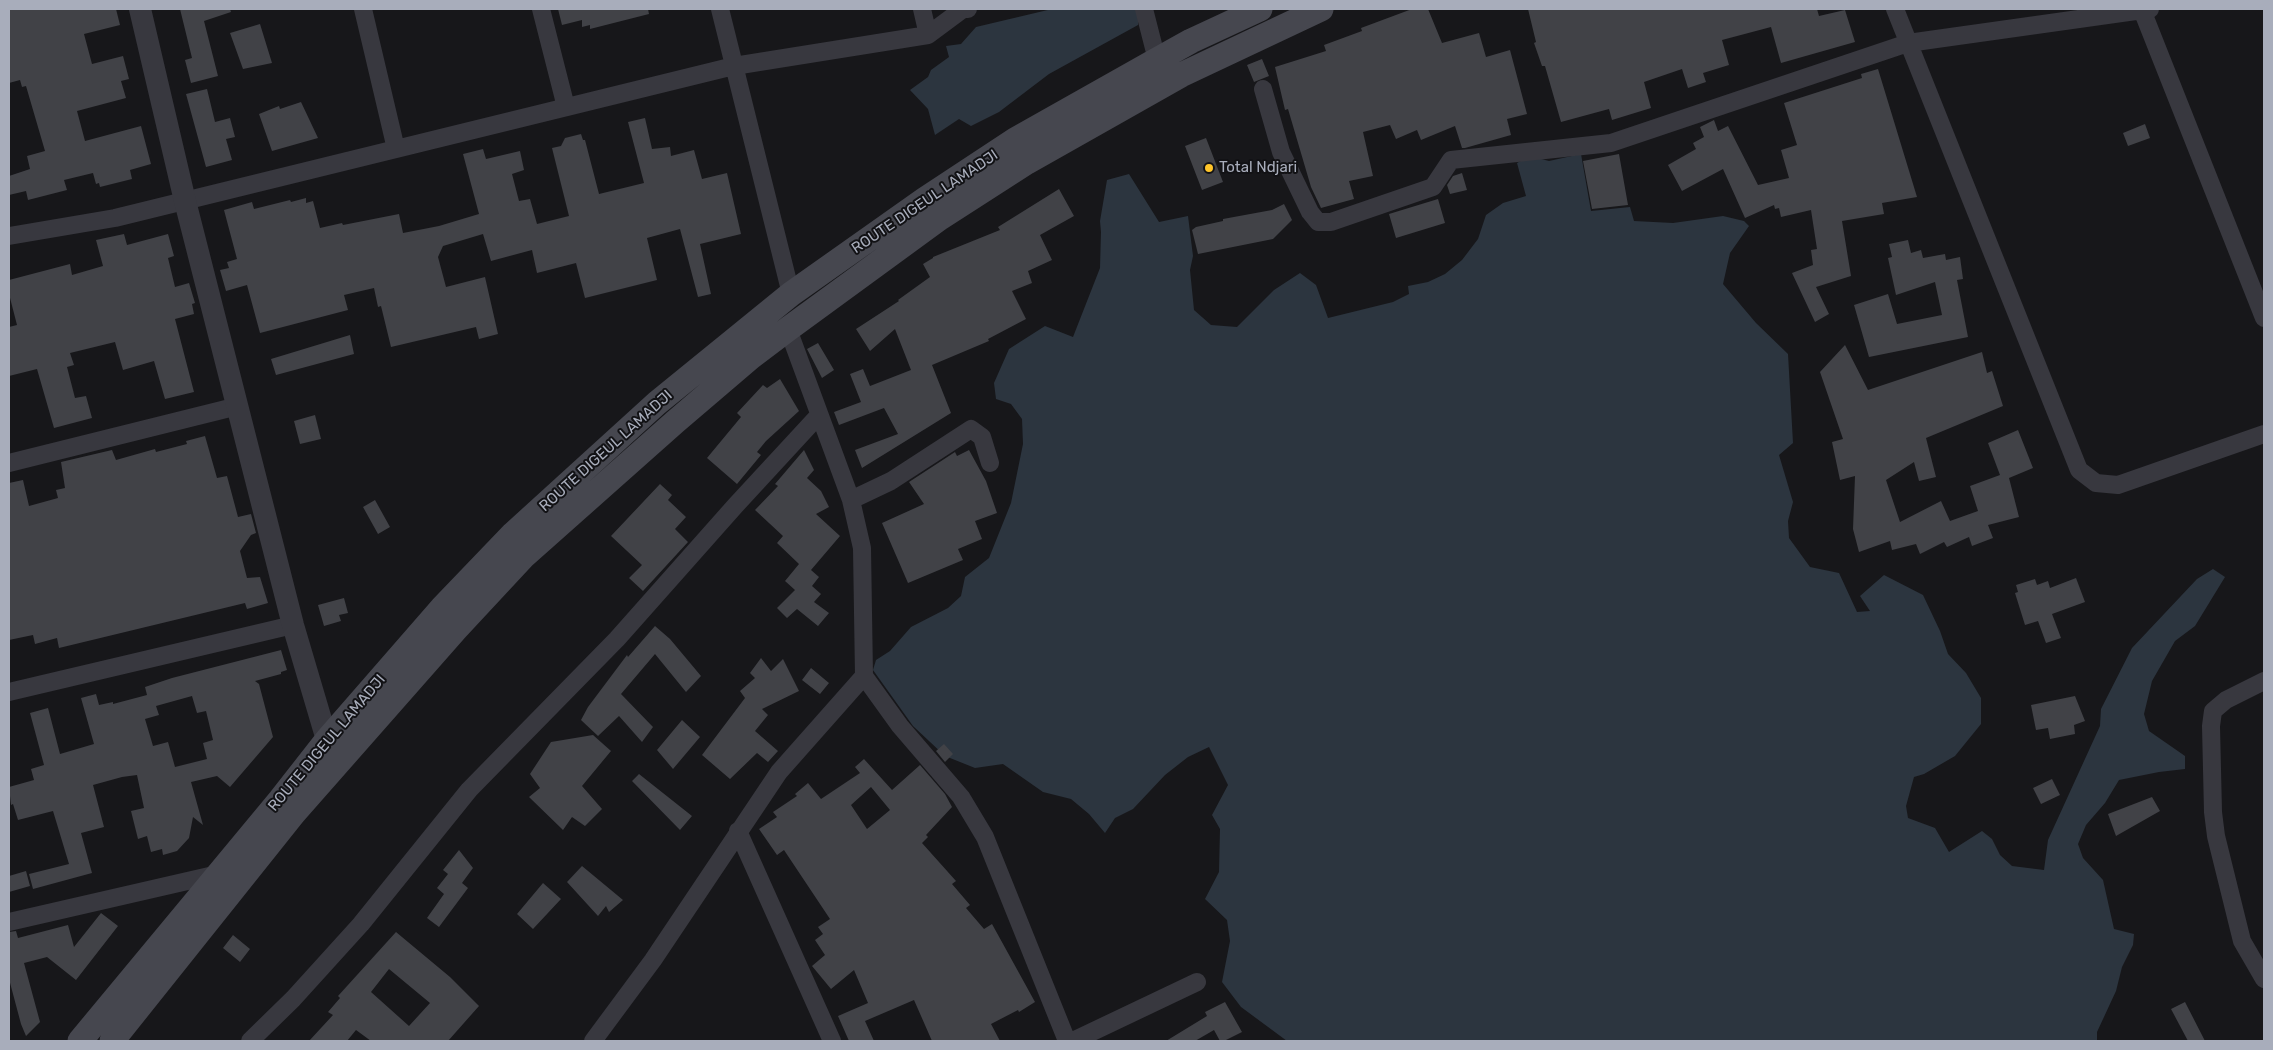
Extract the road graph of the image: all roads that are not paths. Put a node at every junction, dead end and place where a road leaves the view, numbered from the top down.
1 (140, 9) edge
2 (362, 9) edge
3 (541, 9) edge
4 (720, 9) edge
5 (922, 9) edge
6 (968, 9) edge
7 (1144, 9) edge
8 (1260, 9) edge
9 (1321, 9) edge
10 (1895, 9) edge
11 (2146, 10) edge
12 (928, 35) junction
13 (1908, 42) junction
14 (1157, 60) junction
15 (734, 66) junction
16 (1263, 89) dead end
17 (566, 107) junction
18 (396, 148) junction
19 (185, 201) junction
20 (9, 236) edge
21 (791, 294) junction
22 (2264, 318) edge
23 (788, 329) junction
24 (238, 406) junction
25 (819, 415) junction
26 (2264, 434) edge
27 (9, 463) edge
28 (990, 463) dead end
29 (851, 500) junction
30 (294, 625) junction
31 (864, 676) junction
32 (2264, 681) edge
33 (9, 692) edge
34 (327, 740) junction
35 (738, 831) junction
36 (218, 874) junction
37 (9, 922) edge
38 (2264, 979) edge
39 (1197, 982) dead end
40 (121, 1037) edge
41 (80, 1041) edge
42 (250, 1041) edge
43 (593, 1041) edge
44 (832, 1041) edge
45 (1067, 1041) edge
46 (1073, 1041) edge

1 - 19 street
2 - 18 street
3 - 17 street
4 - 15 street
5 - 12 street
6 - 12 street
7 - 14 street
8 - 14 main road, ROUTE DIGEUL LAMADJI
9 - 23 main road
10 - 13 street
11 - 13 street
11 - 22 street
12 - 15 street
13 - 16 street
13 - 26 street
14 - 21 main road, ROUTE DIGEUL LAMADJI
15 - 17 street
15 - 21 street
17 - 18 street
18 - 19 street
19 - 20 street
19 - 24 street
21 - 34 main road, ROUTE DIGEUL LAMADJI
23 - 25 street
23 - 40 main road
24 - 27 street
24 - 30 street
25 - 29 street
25 - 42 street
28 - 29 street
29 - 31 street
30 - 33 street
30 - 34 street
31 - 35 street
31 - 45 street
32 - 38 street
34 - 36 main road, ROUTE DIGEUL LAMADJI
35 - 43 street
35 - 44 street
36 - 37 street
36 - 41 main road, ROUTE DIGEUL LAMADJI
39 - 46 street

